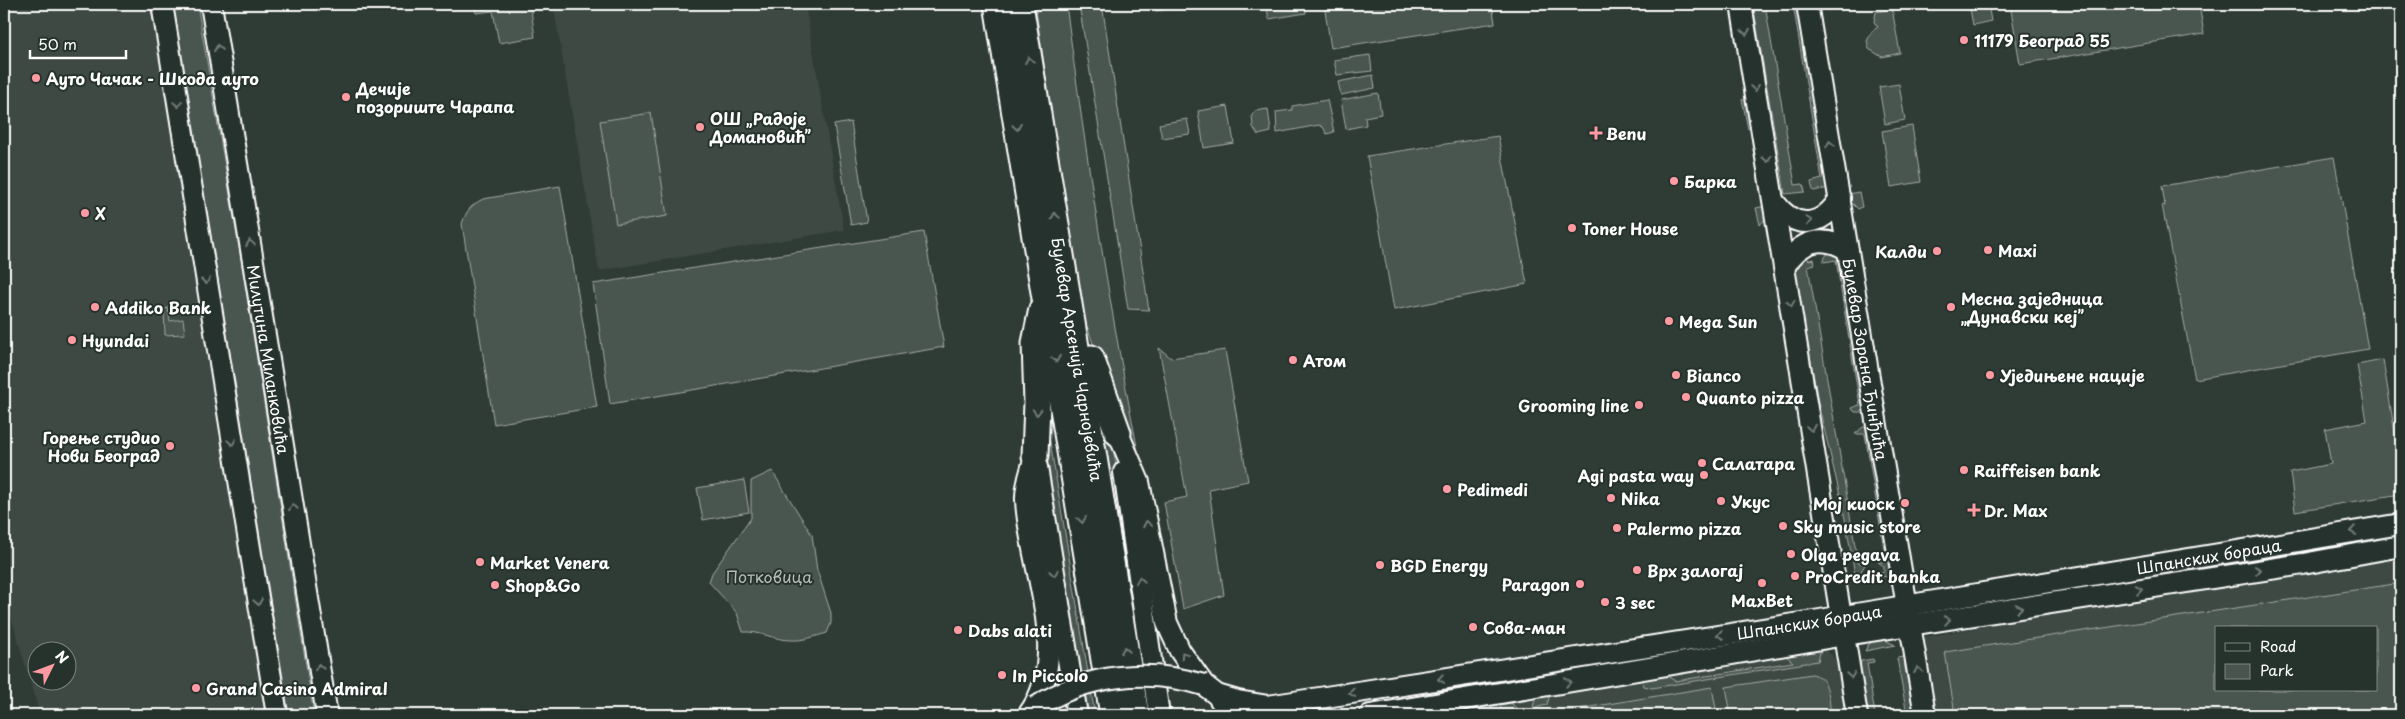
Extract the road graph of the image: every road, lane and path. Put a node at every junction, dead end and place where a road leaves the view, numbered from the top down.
1 (162, 4) edge
2 (211, 4) edge
3 (997, 4) edge
4 (1020, 4) edge
5 (1741, 4) edge
6 (1807, 4) edge
7 (1840, 198) junction
8 (1775, 203) junction
9 (1848, 250) junction
10 (1785, 266) junction
11 (1066, 282) junction
12 (1045, 294) junction
13 (1118, 433) junction
14 (1035, 456) junction
15 (2401, 524) edge
16 (2401, 546) edge
17 (1908, 605) junction
18 (1844, 626) junction
19 (1911, 626) junction
20 (1211, 690) junction
21 (1032, 711) edge
22 (277, 715) edge
23 (327, 715) edge
24 (1077, 715) edge
25 (1113, 715) edge
26 (1136, 715) edge
27 (1159, 715) edge
28 (1230, 715) edge
29 (1370, 715) edge
30 (1857, 715) edge
31 (1925, 715) edge

1 -> 22 street
23 -> 2 street, Милутина Миланковића
3 -> 12 highway, Булевар Арсенија Чарнојевића
11 -> 4 highway, Булевар Арсенија Чарнојевића
5 -> 8 street
7 -> 6 street, Булевар Зорана Ђинђића
8 -> 7 street
7 - 9 street, Булевар Зорана Ђинђића
8 - 10 street
9 - 10 street
9 - 17 street, Булевар Зорана Ђинђића
10 -> 18 street
11 - 13 highway
26 -> 11 highway, Булевар Арсенија Чарнојевића
12 -> 14 highway
12 -> 25 highway, Булевар Арсенија Чарнојевића
20 -> 13 street
27 -> 13 street, Булевар Арсенија Чарнојевића
14 - 21 street
14 -> 24 street
15 -> 17 street, Шпанских бораца
19 -> 16 street, Шпанских бораца
17 - 18 street, Шпанских бораца
17 - 19 street, Булевар Зорана Ђинђића
18 - 19 street, Шпанских бораца
18 -> 20 street, Шпанских бораца
29 -> 18 street, Шпанских бораца
18 -> 30 street
31 -> 19 street, Булевар Зорана Ђинђића
20 - 21 street, Шпанских бораца, bridge
20 - 28 street

